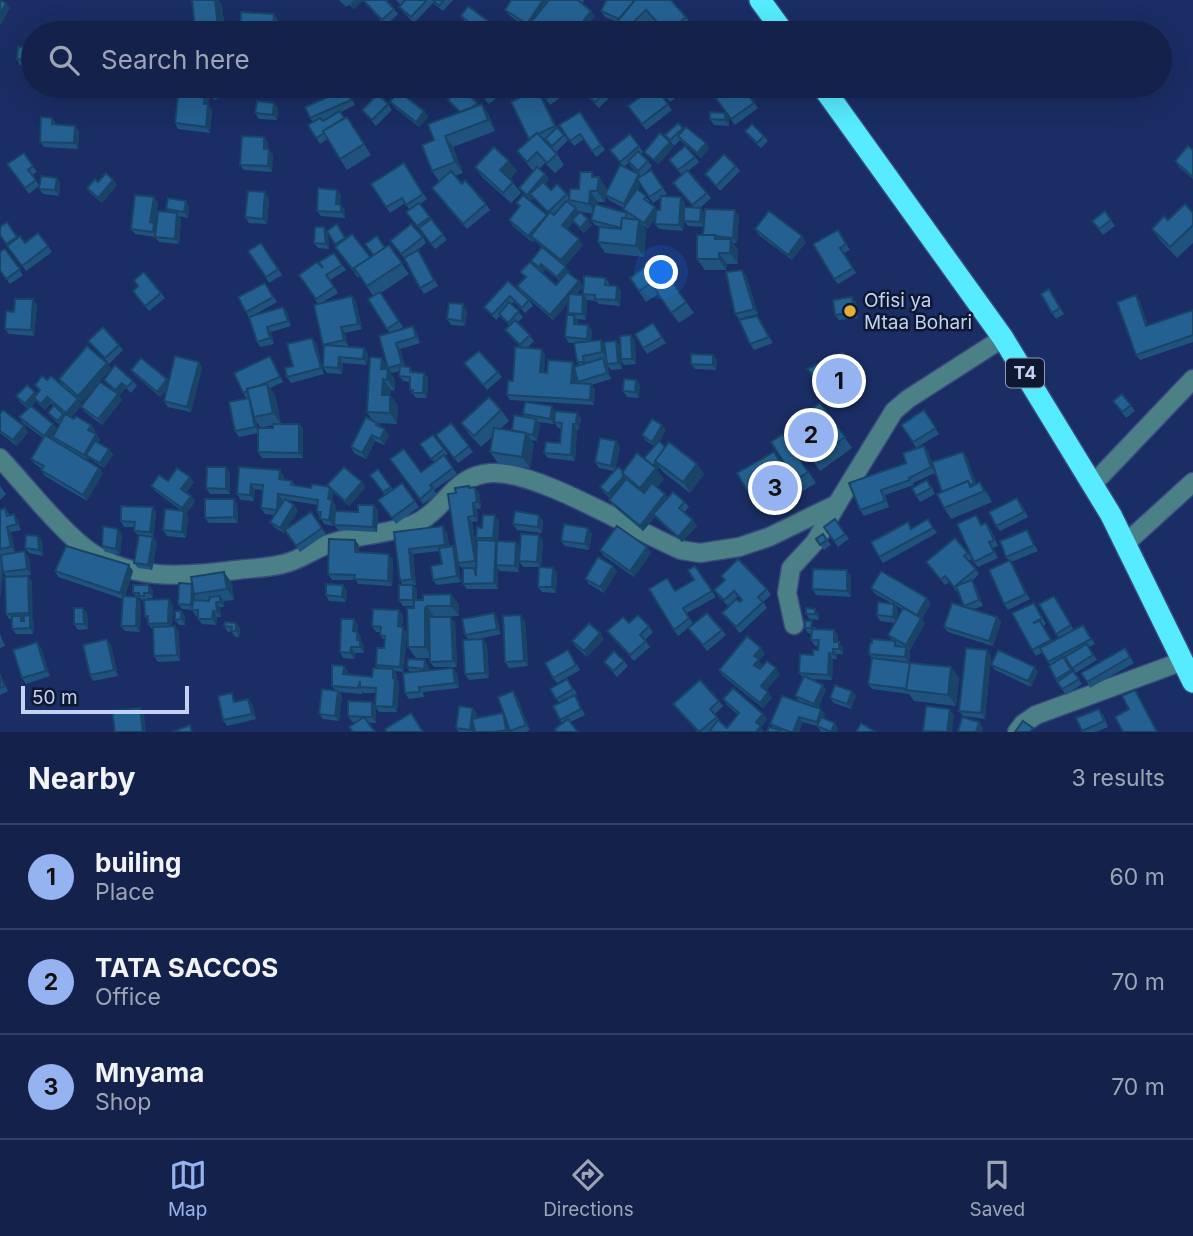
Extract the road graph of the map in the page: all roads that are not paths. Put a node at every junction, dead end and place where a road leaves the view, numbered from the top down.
1 (767, 2) edge
2 (777, 21) edge
3 (831, 98) edge
4 (1003, 338) junction
5 (1193, 379) edge
6 (0, 458) edge
7 (1193, 482) edge
8 (1093, 484) junction
9 (837, 504) junction
10 (1126, 543) junction
11 (794, 625) dead end
12 (1183, 661) junction
13 (1193, 682) edge
14 (1017, 732) edge

1 - 2 highway
3 - 4 highway, T4
4 - 8 highway, T4
4 - 9 street
5 - 8 street
6 - 9 street
7 - 10 street
8 - 10 highway, T4
9 - 11 street
10 - 12 highway, T4
12 - 13 highway, T4
12 - 14 street

